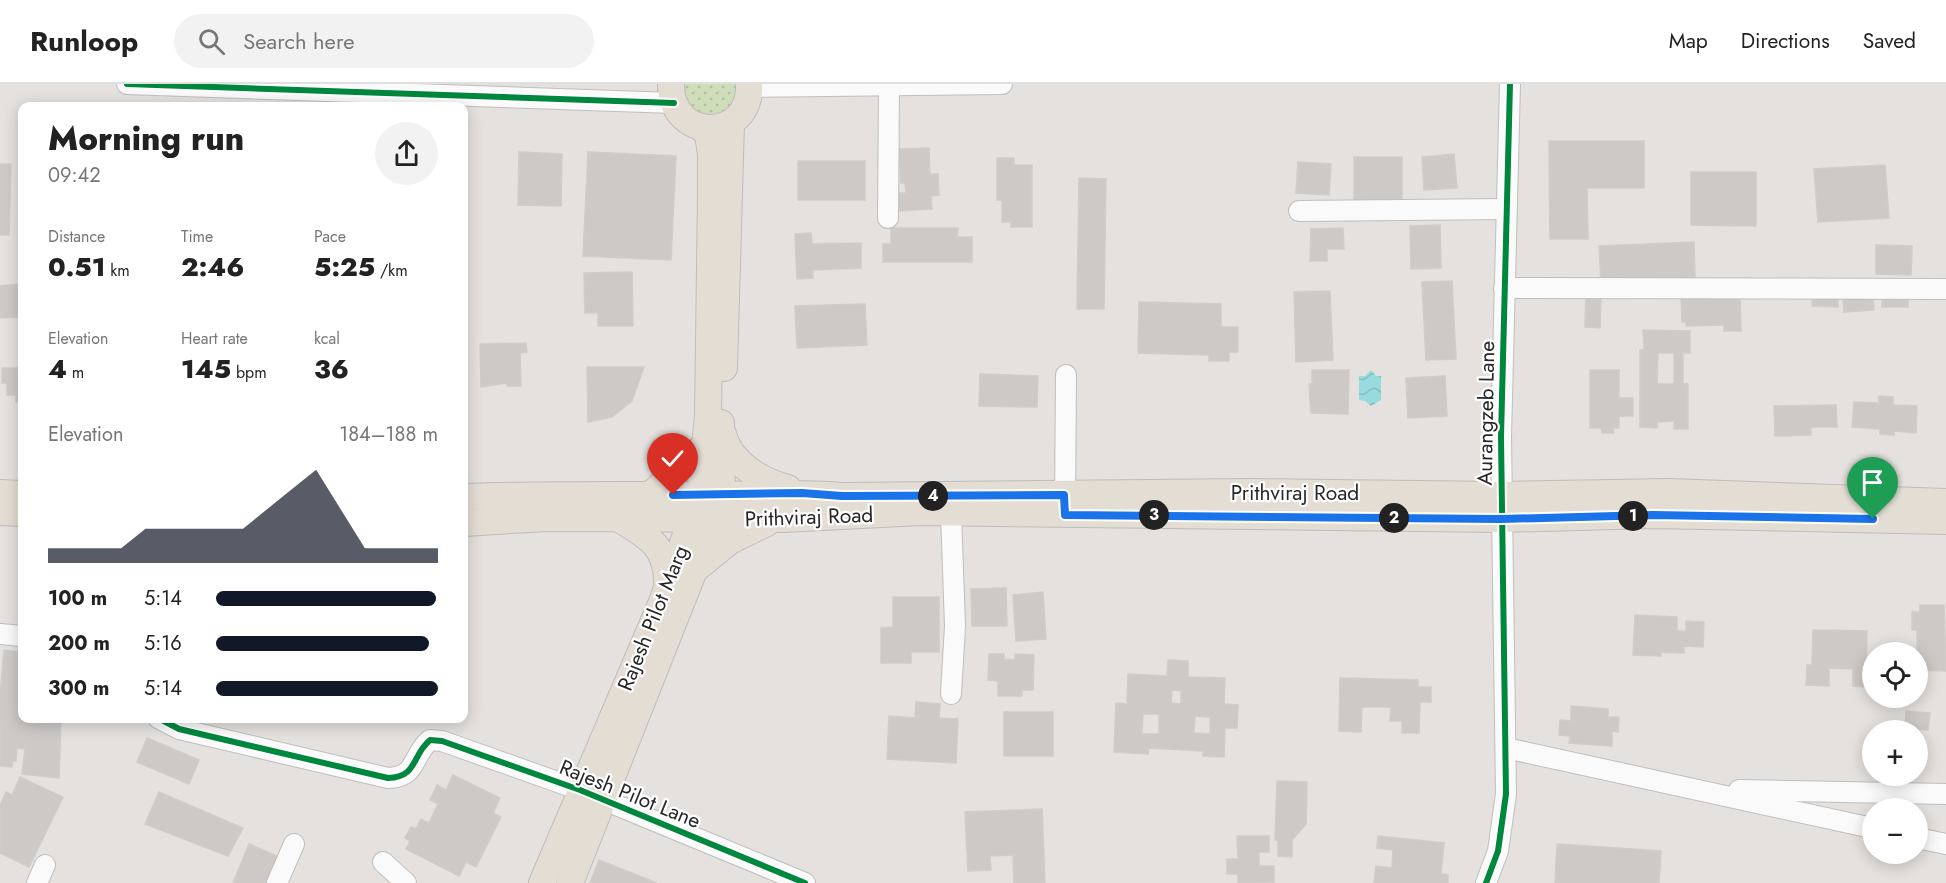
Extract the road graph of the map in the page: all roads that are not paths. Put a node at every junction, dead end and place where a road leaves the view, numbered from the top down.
1 (127, 84) edge
2 (1002, 84) edge
3 (1510, 84) edge
4 (750, 85) edge
5 (240, 86) edge
6 (889, 87) junction
7 (421, 89) edge
8 (550, 91) edge
9 (672, 93) edge
10 (731, 123) junction
11 (701, 127) junction
12 (1506, 209) junction
13 (1299, 211) dead end
14 (888, 218) dead end
15 (1504, 288) junction
16 (1946, 289) edge
17 (1066, 375) dead end
18 (721, 419) junction
19 (705, 445) junction
20 (0, 493) edge
21 (802, 493) junction
22 (18, 494) edge
23 (650, 495) junction
24 (711, 495) junction
25 (468, 497) edge
26 (1946, 502) edge
27 (1065, 505) junction
28 (1501, 507) junction
29 (0, 512) edge
30 (18, 513) edge
31 (951, 513) junction
32 (619, 519) junction
33 (783, 519) junction
34 (703, 520) junction
35 (1946, 521) edge
36 (468, 524) edge
37 (691, 578) junction
38 (663, 602) junction
39 (0, 634) edge
40 (18, 636) edge
41 (951, 694) dead end
42 (168, 723) edge
43 (1506, 748) junction
44 (1695, 789) junction
45 (1946, 794) edge
46 (592, 795) junction
47 (1862, 826) edge
48 (1928, 840) edge
49 (294, 844) dead end
50 (1946, 844) edge
51 (383, 862) dead end
52 (45, 865) dead end
53 (37, 883) edge
54 (277, 883) edge
55 (406, 883) edge
56 (542, 883) edge
57 (570, 883) edge
58 (805, 883) edge
59 (1486, 883) edge

1 - 5 street
2 - 6 street
3 - 12 street, Aurangzeb Lane
4 - 6 street
4 - 10 main road
5 - 7 street
6 - 14 street
7 - 8 street
8 - 9 street
9 - 11 main road
10 - 11 main road
10 - 18 main road, Rajesh Pilot Marg
11 - 19 main road, Rajesh Pilot Marg
12 - 13 street
12 - 15 street, Aurangzeb Lane
15 - 16 street
15 - 28 street, Aurangzeb Lane
17 - 27 street
18 - 21 main road
18 - 24 main road, Rajesh Pilot Marg
19 - 23 main road
19 - 24 main road, Rajesh Pilot Marg
20 - 22 main road
21 - 24 main road, Prithviraj Road
21 - 27 main road, Prithviraj Road
23 - 24 main road, Prithviraj Road
23 - 25 main road, Prithviraj Road
24 - 34 main road, Rajesh Pilot Marg
26 - 28 main road, Prithviraj Road
27 - 28 main road, Prithviraj Road
27 - 31 main road, Prithviraj Road
28 - 35 main road, Prithviraj Road
28 - 43 street, Aurangzeb Lane
29 - 30 main road
31 - 33 main road, Prithviraj Road
31 - 41 street
32 - 34 main road, Prithviraj Road
32 - 36 main road, Prithviraj Road
32 - 38 main road
33 - 34 main road, Prithviraj Road
33 - 37 main road
34 - 37 main road, Rajesh Pilot Marg
34 - 38 main road, Rajesh Pilot Marg
37 - 46 main road, Rajesh Pilot Marg
38 - 46 main road, Rajesh Pilot Marg
39 - 40 street
42 - 46 street, Rajesh Pilot Lane
43 - 44 street
43 - 59 street, Aurangzeb Lane
44 - 45 street
44 - 47 street
46 - 56 main road, Rajesh Pilot Marg
46 - 57 main road, Rajesh Pilot Marg
46 - 58 street, Rajesh Pilot Lane
48 - 50 street
49 - 54 street
51 - 55 street
52 - 53 street

